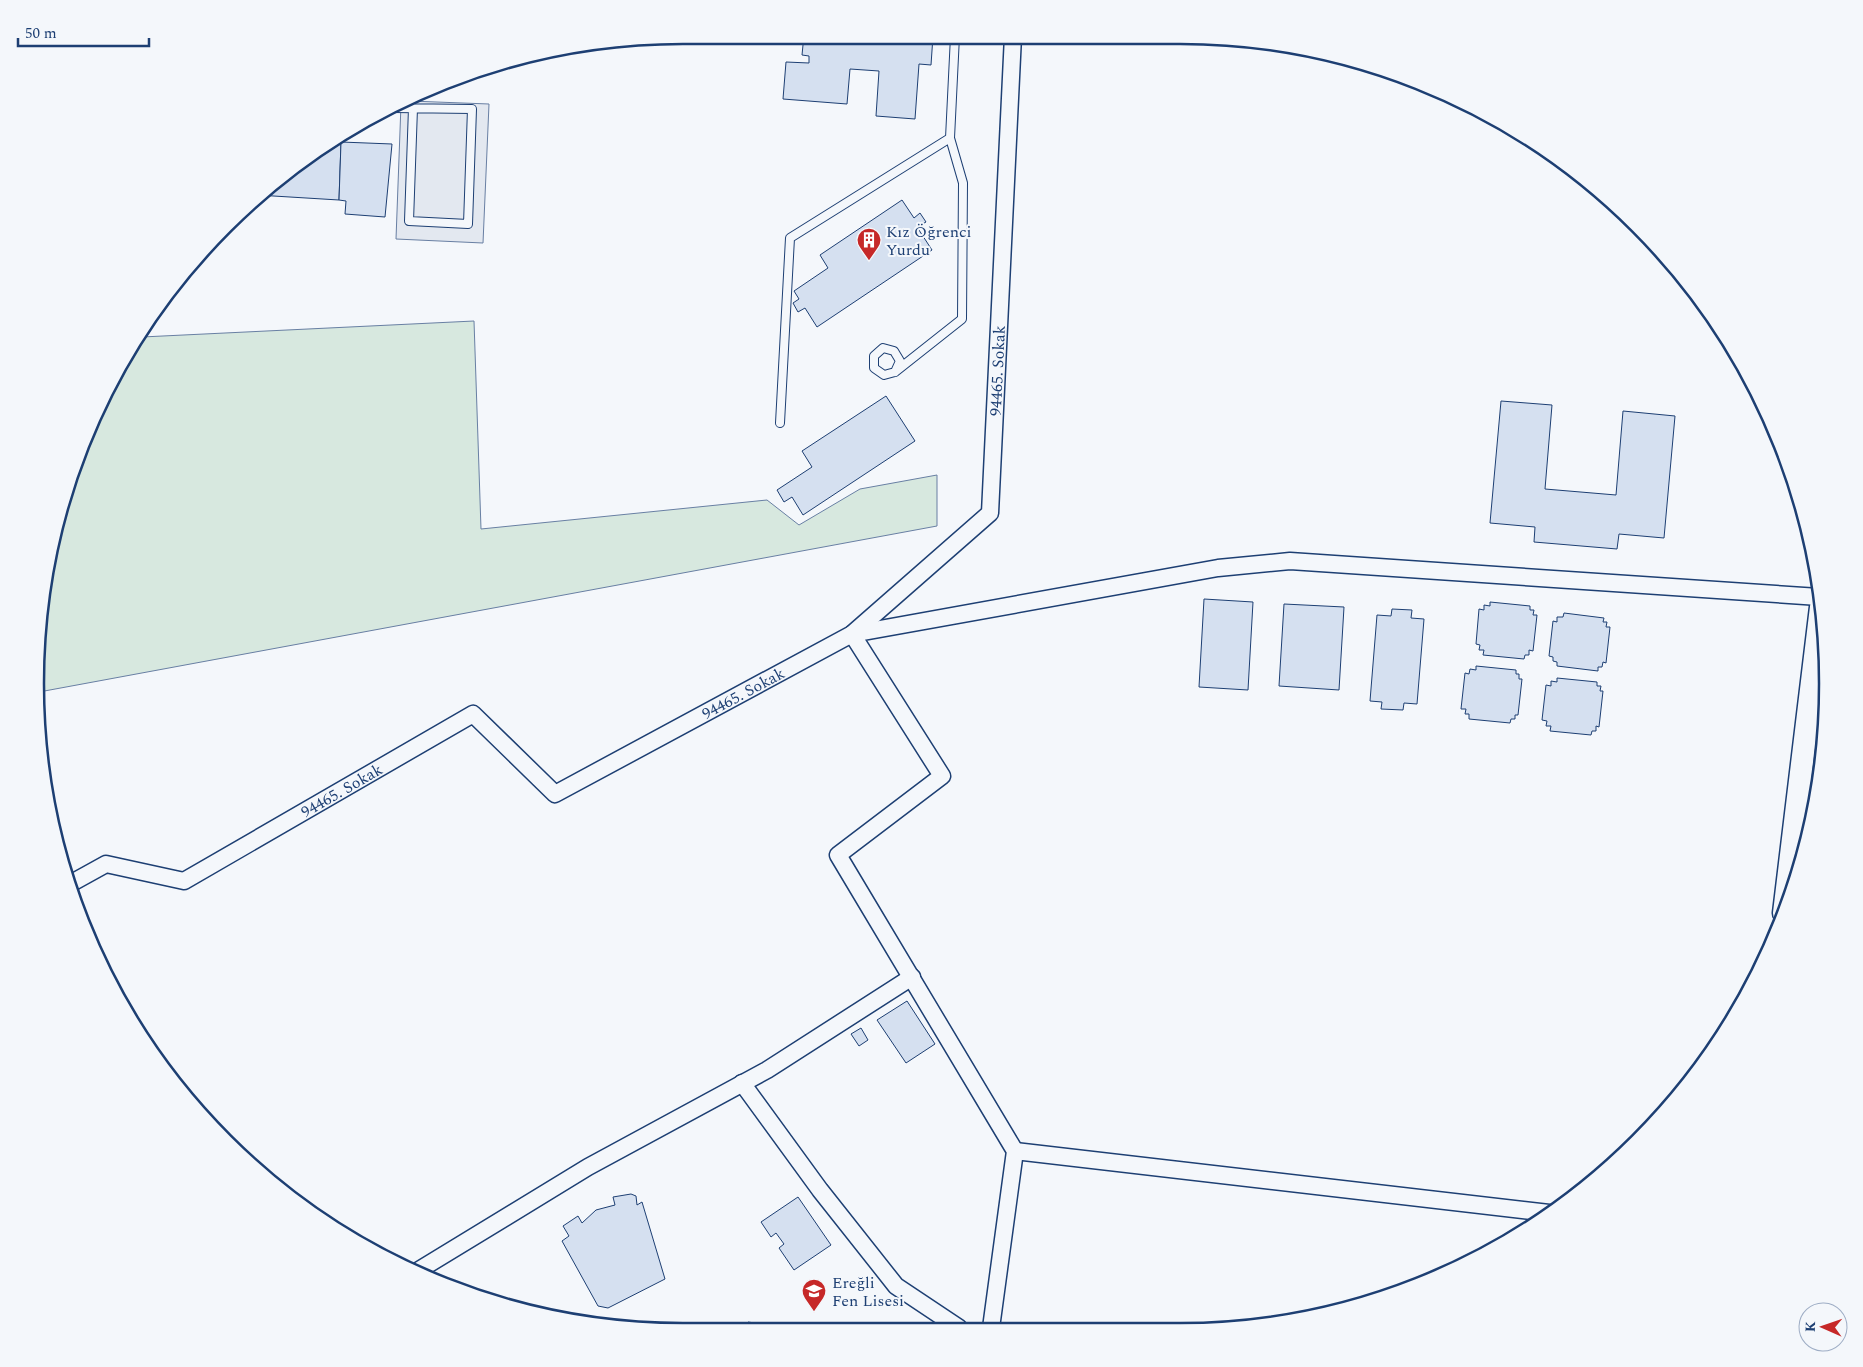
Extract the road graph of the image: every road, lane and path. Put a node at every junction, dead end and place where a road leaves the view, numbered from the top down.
1 (955, 44) edge
2 (1013, 44) edge
3 (405, 108) edge
4 (413, 108) junction
5 (950, 138) junction
6 (895, 372) dead end
7 (780, 423) dead end
8 (1813, 596) edge
9 (852, 634) junction
10 (1817, 636) edge
11 (1788, 878) edge
12 (76, 881) edge
13 (912, 977) junction
14 (742, 1083) junction
15 (1015, 1152) junction
16 (1539, 1212) edge
17 (423, 1267) edge
18 (952, 1323) edge
19 (992, 1323) edge

1 - 5 lane
2 - 9 street, 94465. Sokak
3 - 4 lane
4 - 4 lane
5 - 6 lane
5 - 7 lane
8 - 9 street
9 - 12 street, 94465. Sokak
9 - 13 street
10 - 11 main road
13 - 14 street
13 - 15 street
14 - 17 street
14 - 18 street
15 - 16 street
15 - 19 street

